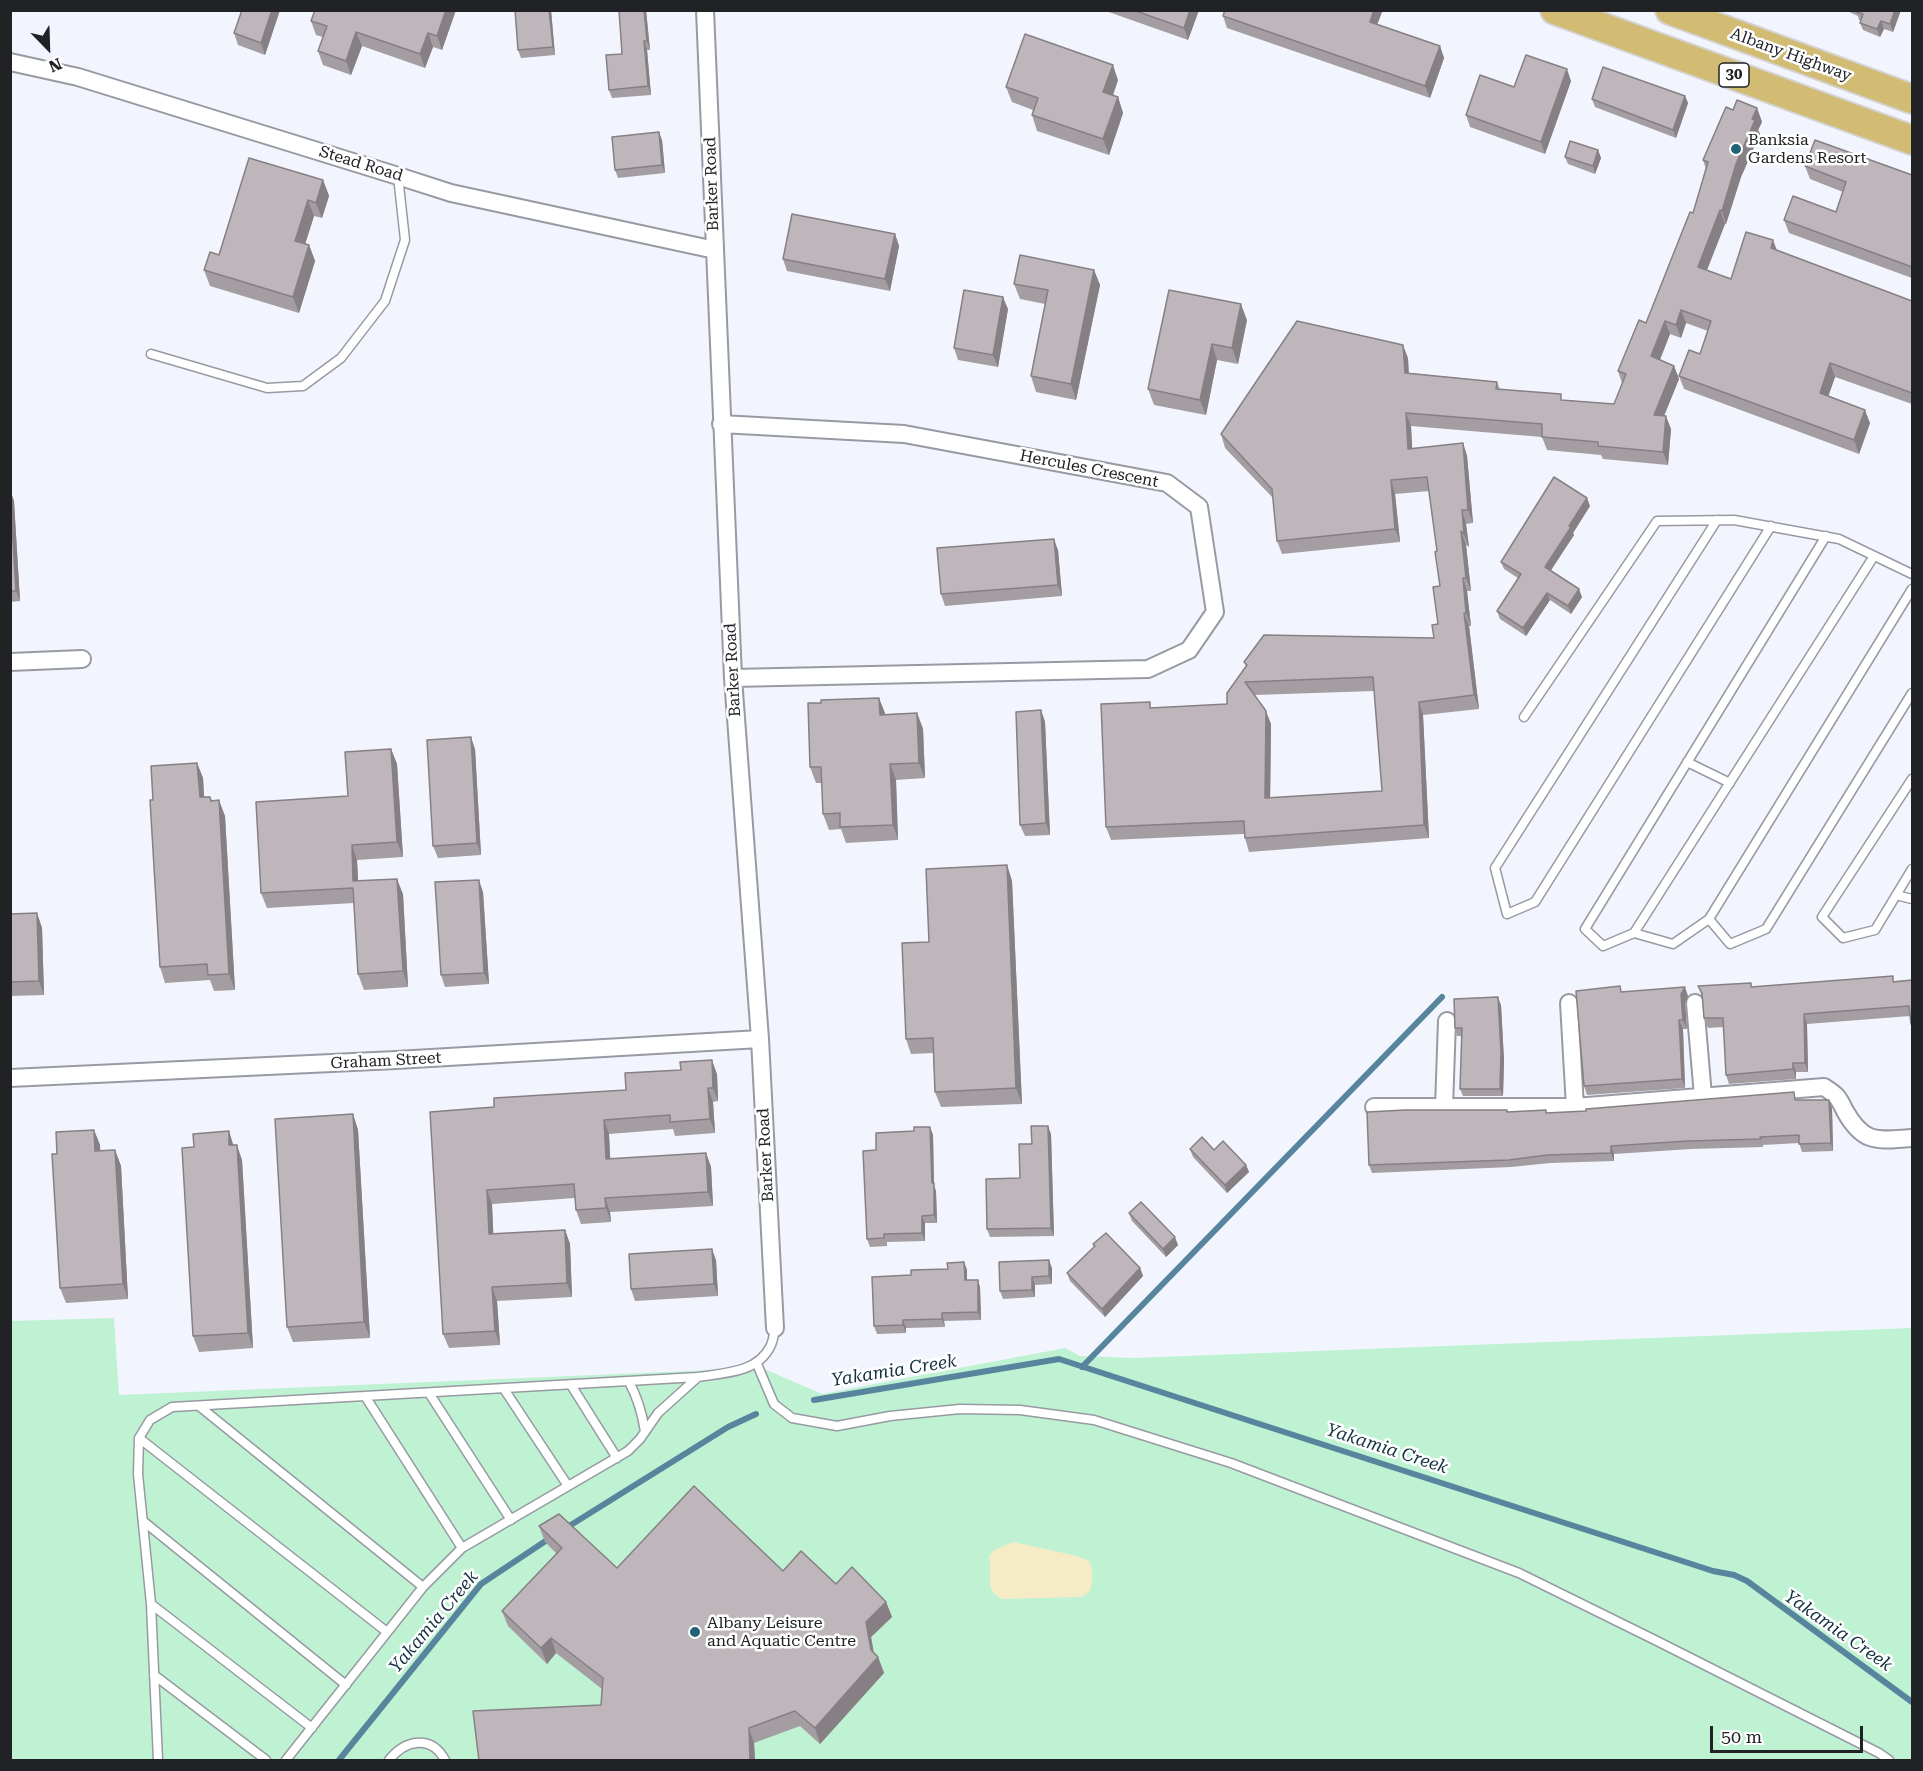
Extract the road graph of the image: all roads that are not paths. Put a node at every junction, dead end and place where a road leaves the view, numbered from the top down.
1 (705, 10) edge
2 (1555, 10) edge
3 (1670, 10) edge
4 (1717, 19) edge
5 (10, 62) edge
6 (1912, 99) edge
7 (1912, 140) edge
8 (398, 176) junction
9 (715, 250) junction
10 (151, 354) dead end
11 (721, 424) junction
12 (1717, 520) junction
13 (1771, 526) junction
14 (1826, 536) junction
15 (1874, 556) junction
16 (1912, 574) edge
17 (1912, 589) edge
18 (82, 658) dead end
19 (10, 662) edge
20 (733, 678) junction
21 (1912, 693) edge
22 (1524, 717) dead end
23 (1687, 762) junction
24 (1912, 779) edge
25 (1730, 783) junction
26 (1912, 869) edge
27 (1896, 895) junction
28 (1912, 899) edge
29 (1709, 919) junction
30 (1634, 933) junction
31 (1569, 1003) dead end
32 (1695, 1003) dead end
33 (1447, 1021) dead end
34 (760, 1039) junction
35 (10, 1078) edge
36 (1703, 1096) junction
37 (1374, 1107) dead end
38 (1444, 1107) junction
39 (1575, 1107) junction
40 (1912, 1138) edge
41 (775, 1328) joint
42 (757, 1364) junction
43 (698, 1377) junction
44 (629, 1382) junction
45 (571, 1385) junction
46 (504, 1389) junction
47 (429, 1393) junction
48 (365, 1396) junction
49 (199, 1406) junction
50 (645, 1431) junction
51 (139, 1438) junction
52 (617, 1458) junction
53 (568, 1486) junction
54 (511, 1520) junction
55 (143, 1521) junction
56 (462, 1548) junction
57 (423, 1587) junction
58 (151, 1604) junction
59 (387, 1632) junction
60 (154, 1676) junction
61 (346, 1685) junction
62 (312, 1728) junction
63 (391, 1759) edge
64 (158, 1761) edge
65 (266, 1761) edge
66 (286, 1761) edge
67 (445, 1761) edge
68 (1889, 1761) edge

1 - 9 street, Barker Road
2 - 7 highway, 30
3 - 4 highway, Albany Highway / 30
4 - 6 highway, Albany Highway / 30
5 - 8 street, Stead Road
8 - 9 street, Stead Road
8 - 10 lane
9 - 11 street, Barker Road
11 - 20 street, Barker Road
11 - 20 street, Hercules Crescent
12 - 13 lane
12 - 13 lane
12 - 22 lane
13 - 14 lane
14 - 15 lane
14 - 23 lane
15 - 16 lane
15 - 25 lane
17 - 29 lane
18 - 19 street
20 - 34 street, Barker Road
21 - 29 lane
23 - 25 lane
23 - 30 lane
24 - 27 lane
25 - 30 lane
26 - 27 lane
27 - 28 lane
29 - 30 lane
31 - 39 street
32 - 36 street
33 - 38 street
34 - 35 street, Graham Street
34 - 41 street, Barker Road
36 - 39 street
36 - 40 street
37 - 38 street
38 - 39 street
41 - 42 lane
42 - 43 lane
42 - 68 lane
43 - 44 lane
43 - 50 lane
44 - 45 lane
44 - 50 lane
45 - 46 lane
45 - 52 lane
46 - 47 lane
46 - 53 lane
47 - 48 lane
47 - 54 lane
48 - 49 lane
48 - 56 lane
49 - 51 lane
49 - 57 lane
50 - 52 lane
51 - 55 lane
51 - 59 lane
52 - 53 lane
53 - 54 lane
54 - 56 lane
55 - 58 lane
55 - 61 lane
56 - 57 lane
57 - 59 lane
58 - 60 lane
58 - 62 lane
59 - 61 lane
60 - 64 lane
60 - 65 lane
61 - 62 lane
62 - 66 lane
63 - 67 lane

